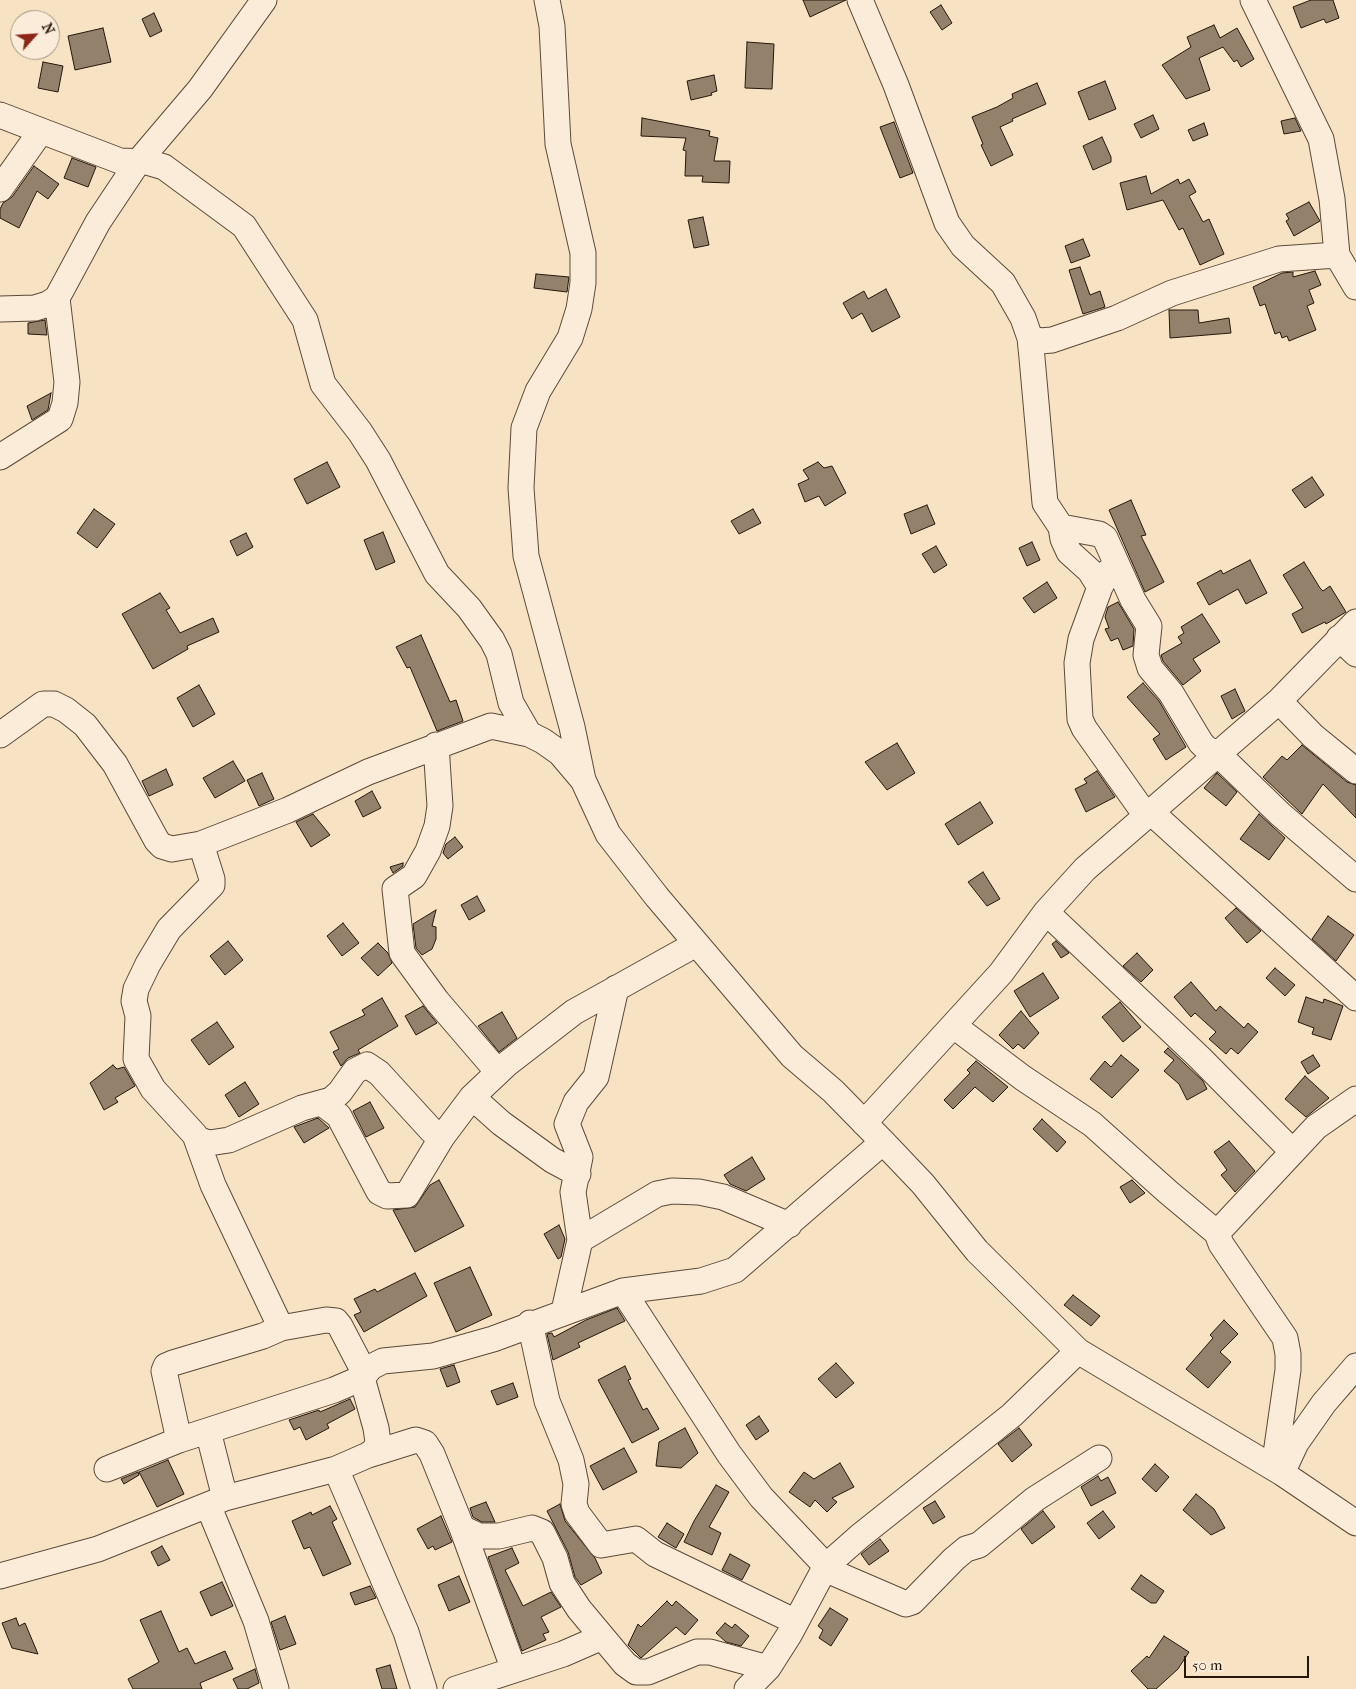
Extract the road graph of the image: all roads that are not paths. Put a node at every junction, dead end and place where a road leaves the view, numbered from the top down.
1 (264, 0) edge
2 (547, 0) edge
3 (860, 0) edge
4 (1253, 0) edge
5 (0, 114) edge
6 (42, 131) junction
7 (138, 162) junction
8 (0, 189) edge
9 (1337, 255) junction
10 (1356, 287) edge
11 (58, 298) junction
12 (0, 309) edge
13 (1030, 338) junction
14 (0, 457) edge
15 (1061, 527) junction
16 (1115, 559) junction
17 (1100, 587) junction
18 (1350, 638) edge
19 (1279, 701) junction
20 (0, 734) edge
21 (529, 734) junction
22 (436, 745) junction
23 (1218, 754) junction
24 (1356, 771) edge
25 (583, 780) junction
26 (1150, 815) junction
27 (201, 844) junction
28 (1356, 879) edge
29 (1046, 912) junction
30 (696, 944) junction
31 (616, 988) junction
32 (1356, 998) edge
33 (954, 1026) junction
34 (498, 1072) junction
35 (472, 1097) junction
36 (1356, 1099) edge
37 (322, 1104) junction
38 (864, 1123) junction
39 (442, 1137) junction
40 (197, 1139) junction
41 (883, 1142) junction
42 (1292, 1150) junction
43 (578, 1174) junction
44 (789, 1225) junction
45 (1217, 1232) junction
46 (580, 1240) junction
47 (623, 1291) junction
48 (564, 1311) junction
49 (530, 1323) junction
50 (281, 1328) junction
51 (1078, 1351) junction
52 (1356, 1366) edge
53 (363, 1375) junction
54 (208, 1431) junction
55 (179, 1440) junction
56 (368, 1455) junction
57 (1099, 1458) dead end
58 (107, 1469) dead end
59 (336, 1469) junction
60 (1278, 1471) junction
61 (217, 1502) junction
62 (1355, 1519) edge
63 (462, 1528) junction
64 (826, 1566) junction
65 (0, 1576) edge
66 (796, 1622) junction
67 (602, 1637) junction
68 (768, 1668) junction
69 (514, 1670) junction
70 (276, 1689) edge
71 (424, 1689) edge
72 (456, 1689) edge
73 (747, 1689) edge

1 - 7 street
2 - 25 street
3 - 13 street
4 - 9 street
5 - 6 street
6 - 7 street
6 - 8 street
7 - 11 street
7 - 21 street
9 - 10 street
9 - 13 street
11 - 12 street
11 - 14 street
13 - 15 street
15 - 16 street
15 - 17 street
16 - 17 street
16 - 23 street
17 - 26 street
18 - 19 street
19 - 23 street
19 - 24 street
20 - 27 street
21 - 22 street
21 - 25 street
22 - 27 street
22 - 34 street
23 - 26 street
23 - 28 street
25 - 30 street
26 - 29 street
26 - 32 street
27 - 40 street
29 - 33 street
29 - 42 street
30 - 31 street
30 - 38 street
31 - 34 street
31 - 43 street
33 - 38 street
33 - 45 street
34 - 35 street
35 - 39 street
35 - 43 street
36 - 42 street
37 - 39 street
37 - 39 street
37 - 40 street
38 - 41 street
40 - 50 street
41 - 44 street
41 - 51 street
42 - 45 street
43 - 46 street
44 - 46 street
44 - 47 street
45 - 60 street
46 - 48 street
47 - 48 street
47 - 64 street
48 - 49 street
49 - 53 street
49 - 66 street
50 - 53 street
50 - 55 street
51 - 60 street
51 - 64 street
52 - 60 street
53 - 54 street
53 - 56 street
54 - 55 street
54 - 61 street
55 - 58 street
56 - 59 street
56 - 63 street
57 - 64 street
59 - 61 street
59 - 71 street
60 - 62 street
61 - 65 street
61 - 70 street
63 - 67 street
63 - 69 street
64 - 66 street
66 - 68 street
67 - 68 street
67 - 69 street
68 - 73 street
69 - 72 street

